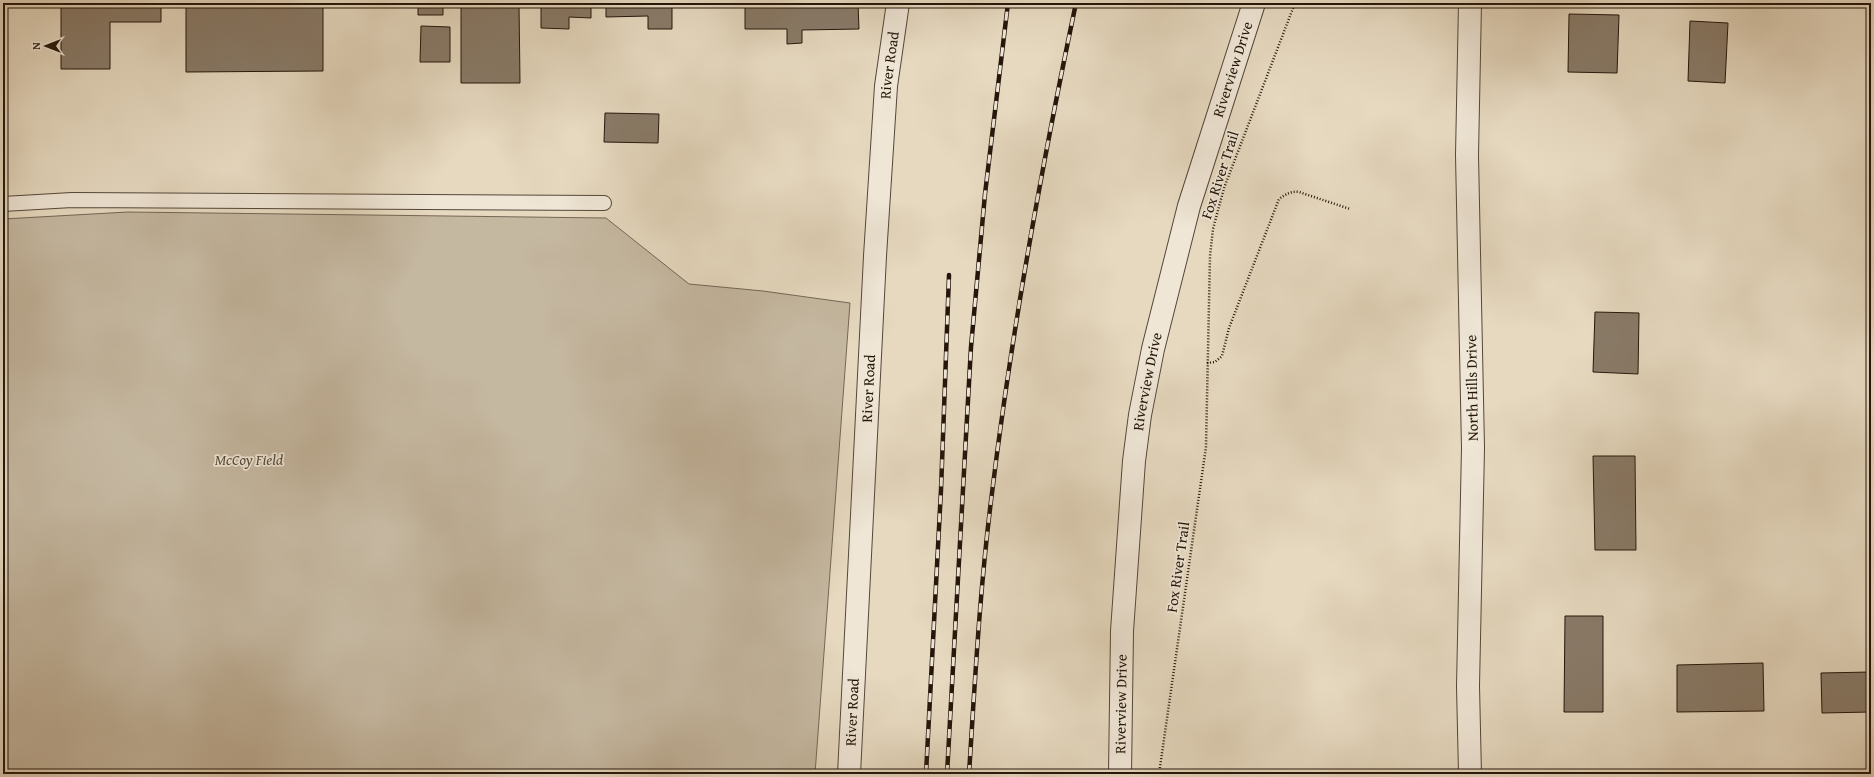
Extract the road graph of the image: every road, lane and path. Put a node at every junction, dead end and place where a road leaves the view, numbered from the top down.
1 (898, 3) edge
2 (1254, 3) edge
3 (1295, 3) edge
4 (1470, 3) edge
5 (604, 203) dead end
6 (3, 204) edge
7 (1350, 210) dead end
8 (1207, 363) junction
9 (849, 774) edge
10 (1120, 774) edge
11 (1159, 774) edge
12 (1470, 774) edge

1 - 9 street, River Road
2 - 10 street, Riverview Drive
3 - 8 path, Fox River Trail
4 - 12 street, North Hills Drive
5 - 6 lane
7 - 8 path
8 - 11 path, Fox River Trail

